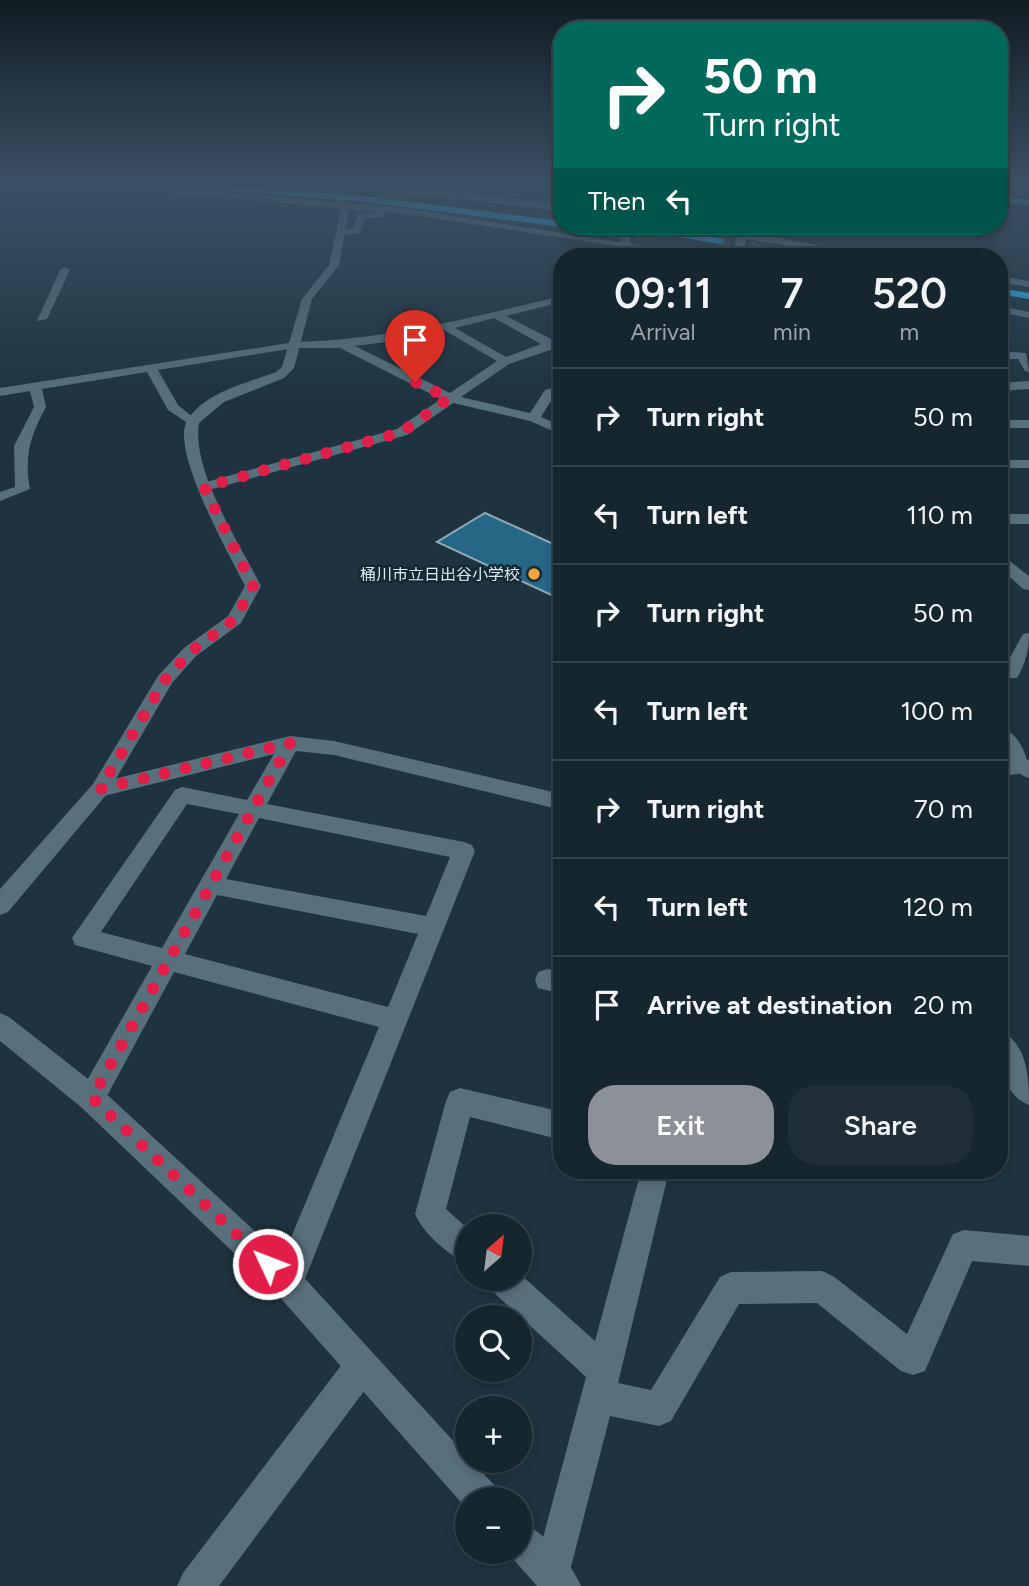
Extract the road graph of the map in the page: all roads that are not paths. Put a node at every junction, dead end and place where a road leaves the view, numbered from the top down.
1 (336, 255) edge
2 (65, 270) dead end
3 (1008, 280) edge
4 (1029, 284) edge
5 (1008, 292) edge
6 (1029, 296) edge
7 (1008, 300) edge
8 (553, 301) edge
9 (1029, 304) edge
10 (1008, 311) edge
11 (494, 314) junction
12 (1029, 315) edge
13 (41, 319) dead end
14 (444, 326) junction
15 (553, 343) edge
16 (342, 344) junction
17 (295, 345) junction
18 (553, 345) edge
19 (1008, 355) edge
20 (505, 361) junction
21 (151, 368) junction
22 (1029, 368) edge
23 (1029, 385) edge
24 (1008, 386) edge
25 (35, 387) junction
26 (0, 392) edge
27 (553, 392) edge
28 (449, 398) junction
29 (534, 418) junction
30 (192, 422) junction
31 (1008, 424) edge
32 (1029, 424) edge
33 (553, 427) edge
34 (18, 461) junction
35 (1008, 464) edge
36 (1029, 464) edge
37 (0, 467) edge
38 (204, 487) junction
39 (0, 497) edge
40 (1008, 519) edge
41 (1029, 519) edge
42 (1008, 566) edge
43 (1029, 585) edge
44 (1029, 638) edge
45 (1008, 669) edge
46 (1008, 676) edge
47 (1029, 682) edge
48 (290, 743) junction
49 (1008, 745) edge
50 (1027, 768) edge
51 (1008, 769) edge
52 (100, 789) junction
53 (553, 800) edge
54 (253, 810) junction
55 (211, 885) junction
56 (0, 905) edge
57 (433, 928) junction
58 (169, 961) junction
59 (395, 1020) junction
60 (0, 1025) edge
61 (1008, 1058) edge
62 (1029, 1092) edge
63 (92, 1098) junction
64 (553, 1124) edge
65 (653, 1179) edge
66 (455, 1237) edge
67 (1029, 1251) edge
68 (288, 1283) junction
69 (514, 1292) edge
70 (361, 1367) junction
71 (601, 1384) junction
72 (471, 1487) edge
73 (532, 1553) edge
74 (557, 1580) edge
75 (196, 1586) edge

1 - 17 street
2 - 13 street
3 - 4 street
5 - 6 highway
7 - 9 highway
8 - 11 street
10 - 12 street
11 - 14 street
11 - 15 street
14 - 16 street
14 - 20 street
16 - 17 street
16 - 28 street
17 - 21 street
17 - 30 street
18 - 20 street
19 - 22 street
20 - 28 street
21 - 25 street
21 - 30 street
23 - 24 street
25 - 26 street
25 - 34 street
27 - 29 street
28 - 29 street
28 - 38 street
29 - 33 street
30 - 38 street
31 - 32 street
34 - 37 street
34 - 39 street
35 - 36 street
38 - 52 street
40 - 41 street
42 - 43 street
44 - 45 street
46 - 47 street
48 - 52 street
48 - 53 street
48 - 54 street
49 - 50 street
50 - 51 street
52 - 56 street
54 - 55 street
54 - 57 street
54 - 58 street
55 - 57 street
55 - 58 street
57 - 59 street
58 - 59 street
58 - 63 street
59 - 68 street
60 - 63 street
61 - 62 street
63 - 68 street
64 - 66 street
65 - 71 street
67 - 71 street
68 - 70 street
69 - 71 street
70 - 72 street
70 - 75 street
71 - 74 street
73 - 74 street

